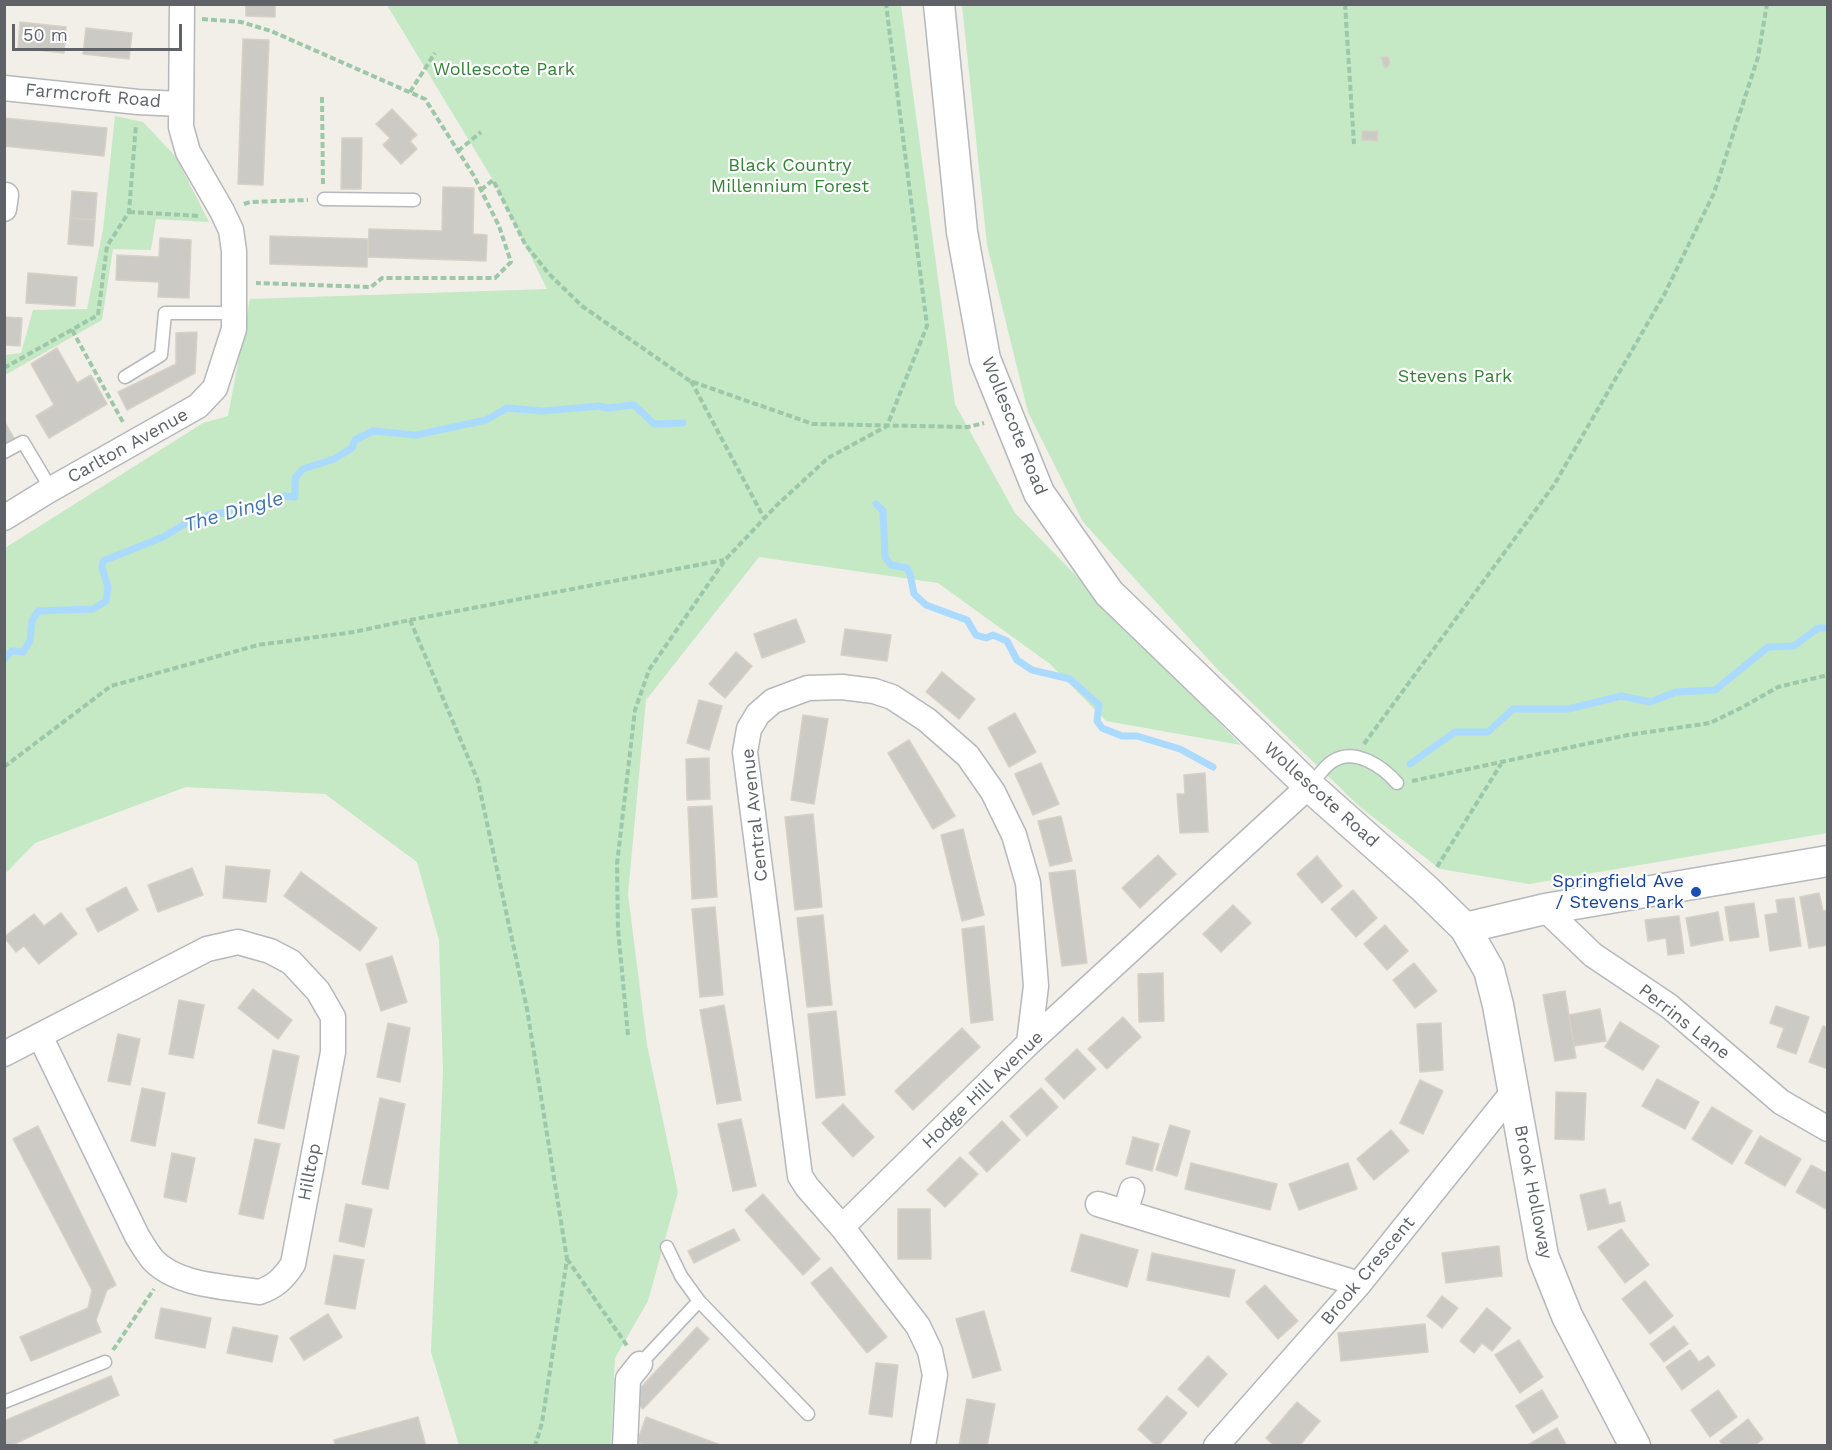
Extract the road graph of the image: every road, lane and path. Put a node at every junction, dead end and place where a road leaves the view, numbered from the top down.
1 (886, 4) edge
2 (939, 4) edge
3 (1345, 4) edge
4 (1767, 4) edge
5 (182, 11) edge
6 (435, 53) dead end
7 (4, 88) edge
8 (410, 92) junction
9 (322, 97) dead end
10 (138, 102) junction
11 (181, 104) junction
12 (481, 132) dead end
13 (1354, 144) dead end
14 (458, 151) junction
15 (481, 190) junction
16 (4, 195) edge
17 (324, 199) junction
18 (414, 200) dead end
19 (4, 209) edge
20 (129, 213) junction
21 (223, 214) junction
22 (234, 282) junction
23 (234, 313) junction
24 (72, 330) junction
25 (4, 368) edge
26 (125, 377) dead end
27 (690, 381) junction
28 (1009, 417) junction
29 (887, 426) junction
30 (135, 442) junction
31 (4, 452) edge
32 (51, 489) junction
33 (4, 518) edge
34 (764, 518) junction
35 (725, 560) junction
36 (410, 620) junction
37 (1827, 675) edge
38 (1355, 756) junction
39 (1501, 763) junction
40 (4, 767) edge
41 (1400, 779) joint
42 (1309, 786) junction
43 (1827, 861) edge
44 (1424, 888) junction
45 (1545, 909) junction
46 (1465, 927) junction
47 (628, 1035) dead end
48 (40, 1036) junction
49 (1029, 1043) junction
50 (4, 1054) edge
51 (1513, 1092) junction
52 (1827, 1129) edge
53 (1098, 1204) dead end
54 (842, 1227) junction
55 (667, 1247) dead end
56 (567, 1259) junction
57 (166, 1271) junction
58 (1359, 1284) junction
59 (699, 1301) junction
60 (105, 1362) joint
61 (640, 1364) junction
62 (4, 1402) edge
63 (808, 1414) dead end
64 (535, 1446) edge
65 (626, 1446) edge
66 (923, 1446) edge
67 (1216, 1446) edge
68 (1635, 1446) edge

1 - 29 path
2 - 28 street, Wollescote Road
3 - 13 path
4 - 38 path
5 - 8 path
5 - 11 street, Carlton Avenue
6 - 8 path
7 - 10 street, Farmcroft Road
8 - 14 path
9 - 17 path
10 - 11 street, Farmcroft Road
10 - 20 path
11 - 21 street, Carlton Avenue
12 - 14 path
14 - 15 path
15 - 22 path
15 - 27 path
16 - 19 street
17 - 18 lane
17 - 21 path
20 - 21 path
20 - 24 path
21 - 22 street, Carlton Avenue
22 - 23 street, Carlton Avenue
23 - 26 lane
23 - 30 street, Carlton Avenue
24 - 25 path
24 - 30 path
27 - 29 path
27 - 34 path
28 - 29 path
28 - 42 street, Wollescote Road
29 - 34 path
30 - 32 street, Carlton Avenue
31 - 32 lane
32 - 33 street, Carlton Avenue
34 - 35 path
35 - 36 path
35 - 47 path
36 - 40 path
36 - 56 path
37 - 39 path
38 - 41 lane
38 - 42 lane
39 - 41 path
39 - 44 path
42 - 44 street, Wollescote Road
42 - 49 street, Hodge Hill Avenue
43 - 45 street
44 - 46 street, Wollescote Road
45 - 46 street
45 - 52 street, Perrins Lane
46 - 51 street, Brook Holloway
48 - 50 street, Hilltop
48 - 57 street, Hilltop
48 - 57 street, Hilltop
49 - 54 street, Hodge Hill Avenue
49 - 54 street, Central Avenue
51 - 58 street, Brook Crescent
51 - 68 street, Brook Holloway
53 - 58 street
54 - 66 street
55 - 59 lane
56 - 61 path
56 - 64 path
57 - 60 path
58 - 67 street, Brook Crescent
59 - 61 lane
59 - 63 lane
60 - 62 lane
61 - 65 street

